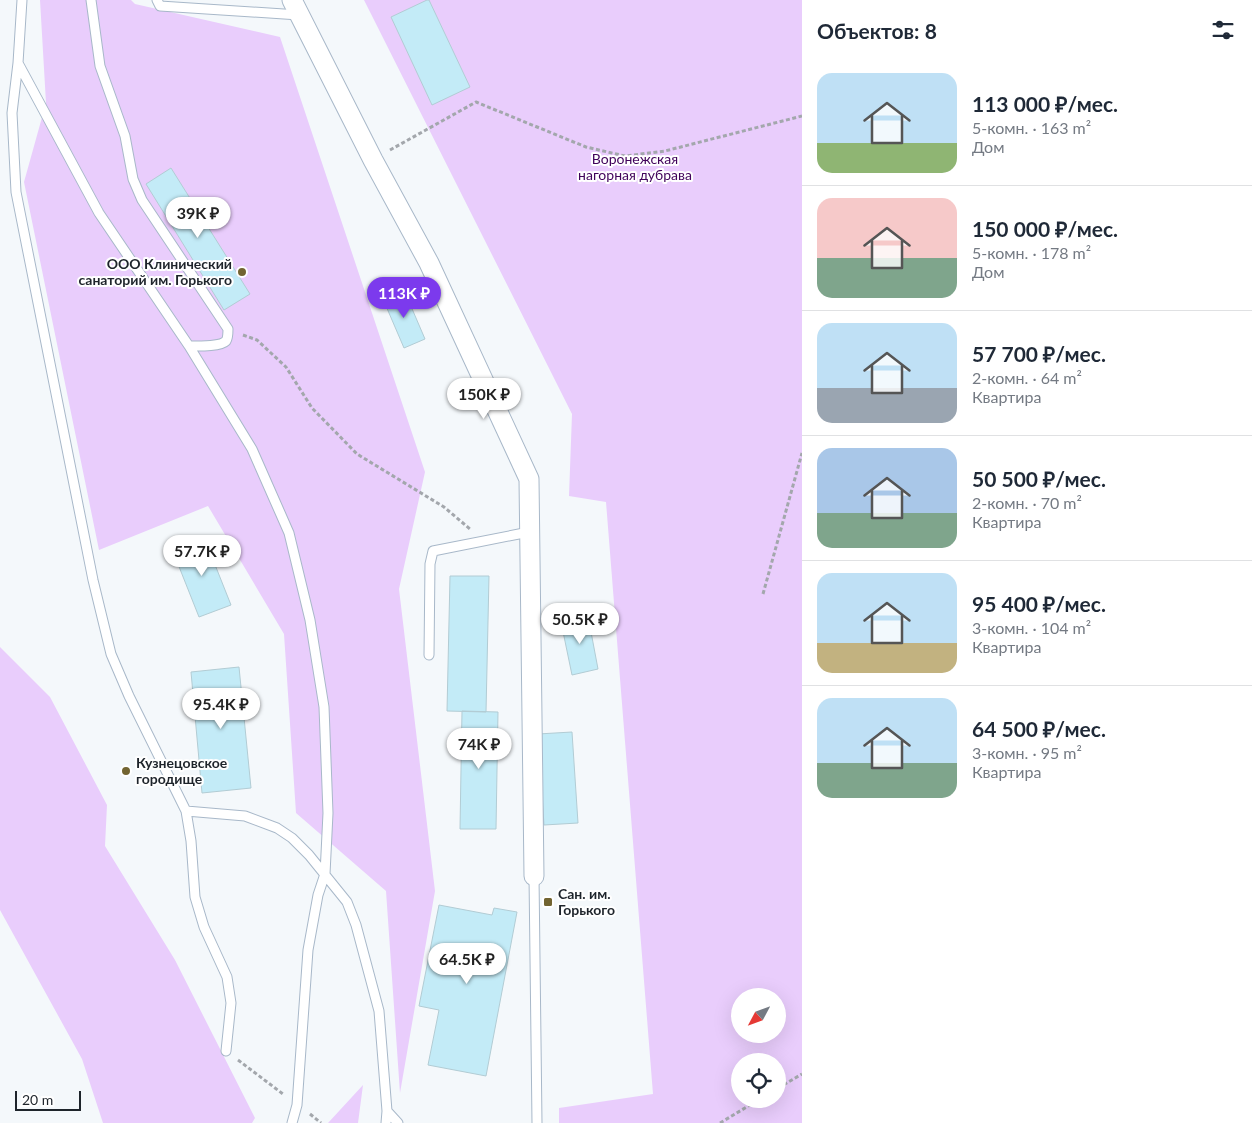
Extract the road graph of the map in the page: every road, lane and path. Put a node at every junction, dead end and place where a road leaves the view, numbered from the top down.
1 (22, 0) edge
2 (91, 0) edge
3 (157, 0) edge
4 (295, 8) edge
5 (18, 63) junction
6 (802, 116) edge
7 (373, 160) junction
8 (228, 329) junction
9 (189, 346) junction
10 (802, 453) edge
11 (529, 532) junction
12 (484, 540) junction
13 (763, 594) dead end
14 (429, 655) dead end
15 (186, 812) junction
16 (325, 874) junction
17 (534, 876) joint
18 (226, 1051) joint
19 (802, 1074) edge
20 (786, 1083) edge
21 (297, 1105) junction
22 (745, 1108) edge
23 (387, 1111) junction
24 (292, 1123) edge
25 (321, 1123) edge
26 (386, 1123) edge
27 (398, 1123) edge
28 (537, 1123) edge
29 (720, 1123) edge

1 - 5 lane
2 - 8 lane
3 - 4 lane
4 - 7 street
5 - 9 lane
5 - 15 lane
6 - 7 path
7 - 11 street
8 - 9 lane
8 - 12 path
9 - 16 lane
10 - 13 path
11 - 12 lane
11 - 17 street
12 - 14 lane
15 - 16 lane
15 - 18 lane
16 - 21 lane
16 - 23 lane
17 - 28 lane
18 - 21 path
19 - 20 path
21 - 24 lane
21 - 25 path
22 - 29 path
23 - 26 lane
23 - 27 lane

